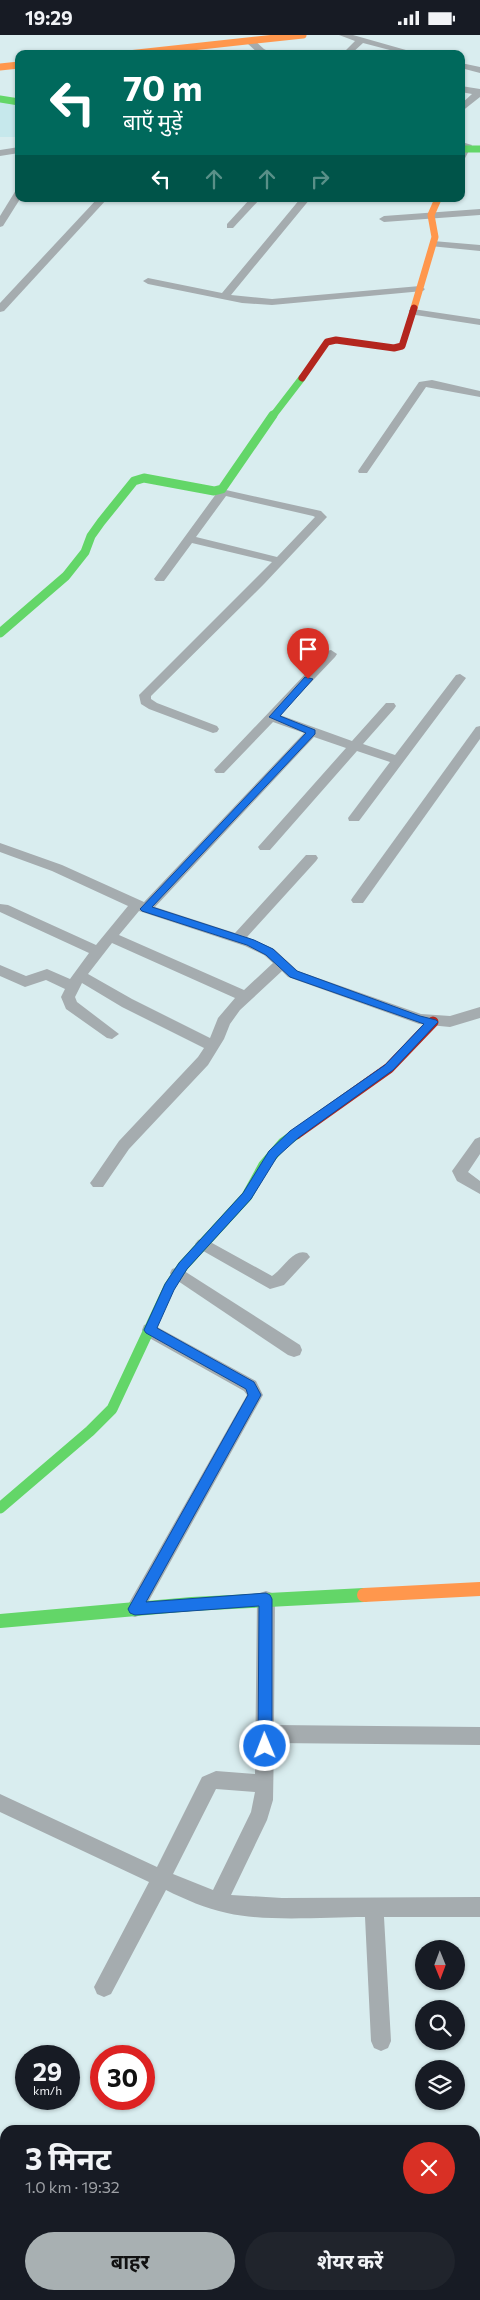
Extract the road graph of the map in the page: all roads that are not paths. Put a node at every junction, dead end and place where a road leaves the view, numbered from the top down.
1 (303, 35) edge
2 (343, 35) edge
3 (361, 40) junction
4 (250, 41) junction
5 (166, 50) edge
6 (259, 50) edge
7 (350, 50) edge
8 (400, 50) edge
9 (15, 65) edge
10 (465, 66) edge
11 (0, 67) edge
12 (480, 70) edge
13 (465, 90) edge
14 (479, 93) edge
15 (0, 97) edge
16 (15, 100) edge
17 (465, 105) edge
18 (480, 147) edge
19 (465, 149) edge
20 (15, 151) edge
21 (0, 153) edge
22 (15, 199) edge
23 (99, 202) edge
24 (252, 202) edge
25 (303, 202) edge
26 (436, 202) edge
27 (480, 212) edge
28 (430, 215) junction
29 (384, 219) dead end
30 (0, 224) edge
31 (230, 226) dead end
32 (433, 244) junction
33 (480, 248) edge
34 (148, 281) dead end
35 (420, 289) junction
36 (225, 296) junction
37 (0, 309) edge
38 (413, 312) junction
39 (480, 322) edge
40 (480, 394) edge
41 (363, 471) dead end
42 (220, 491) junction
43 (190, 539) junction
44 (280, 561) junction
45 (160, 579) dead end
46 (0, 633) edge
47 (332, 654) dead end
48 (460, 677) dead end
49 (390, 706) dead end
50 (274, 717) junction
51 (213, 729) dead end
52 (480, 730) edge
53 (312, 732) junction
54 (353, 746) junction
55 (397, 760) junction
56 (220, 770) dead end
57 (354, 818) dead end
58 (0, 847) edge
59 (265, 847) dead end
60 (311, 858) dead end
61 (358, 900) dead end
62 (141, 907) junction
63 (2, 908) dead end
64 (110, 937) junction
65 (238, 938) junction
66 (98, 952) junction
67 (281, 964) junction
68 (0, 970) edge
69 (76, 981) junction
70 (244, 996) junction
71 (480, 1012) edge
72 (433, 1022) junction
73 (112, 1034) dead end
74 (213, 1046) junction
75 (480, 1143) edge
76 (98, 1183) dead end
77 (480, 1188) edge
78 (203, 1243) junction
79 (302, 1257) dead end
80 (178, 1273) junction
81 (150, 1330) junction
82 (294, 1350) dead end
83 (0, 1508) edge
84 (480, 1589) edge
85 (266, 1599) junction
86 (135, 1609) junction
87 (0, 1621) edge
88 (265, 1734) junction
89 (480, 1736) edge
90 (264, 1784) junction
91 (0, 1803) edge
92 (161, 1879) junction
93 (218, 1901) junction
94 (480, 1907) edge
95 (374, 1908) junction
96 (104, 1987) dead end
97 (382, 2041) dead end

1 - 4 main road
2 - 3 street
3 - 7 street
3 - 8 street
4 - 5 main road
4 - 6 street
9 - 11 main road
10 - 12 street
13 - 14 street
14 - 17 street
15 - 16 main road
18 - 19 main road
20 - 21 street
22 - 30 street
23 - 37 street
24 - 31 street
25 - 36 street
26 - 28 main road
27 - 28 street
28 - 29 street
28 - 32 main road
32 - 33 street
32 - 35 main road
34 - 36 street
35 - 36 street
35 - 38 main road
38 - 39 street
38 - 42 main road
40 - 41 street
42 - 43 street
42 - 44 street
42 - 46 main road
43 - 44 street
43 - 45 street
44 - 51 street
47 - 50 street
48 - 55 street
49 - 54 street
50 - 53 street
50 - 56 street
52 - 61 street
53 - 54 street
53 - 62 street
54 - 55 street
54 - 59 street
55 - 57 street
58 - 62 street
60 - 65 street
62 - 64 street
62 - 65 street
63 - 66 street
64 - 66 street
64 - 70 street
65 - 67 street
66 - 69 street
67 - 70 street
67 - 72 street
68 - 69 street
69 - 73 street
69 - 74 street
70 - 74 street
71 - 72 street
72 - 78 main road
74 - 76 street
75 - 77 street
78 - 79 street
78 - 80 main road
80 - 81 main road
80 - 82 street
81 - 83 main road
81 - 86 street
84 - 85 main road
85 - 86 main road
85 - 88 street
86 - 87 main road
88 - 89 street
88 - 90 street
90 - 92 street
90 - 93 street
91 - 92 street
92 - 93 street
92 - 96 street
93 - 95 street
94 - 95 street
95 - 97 street

